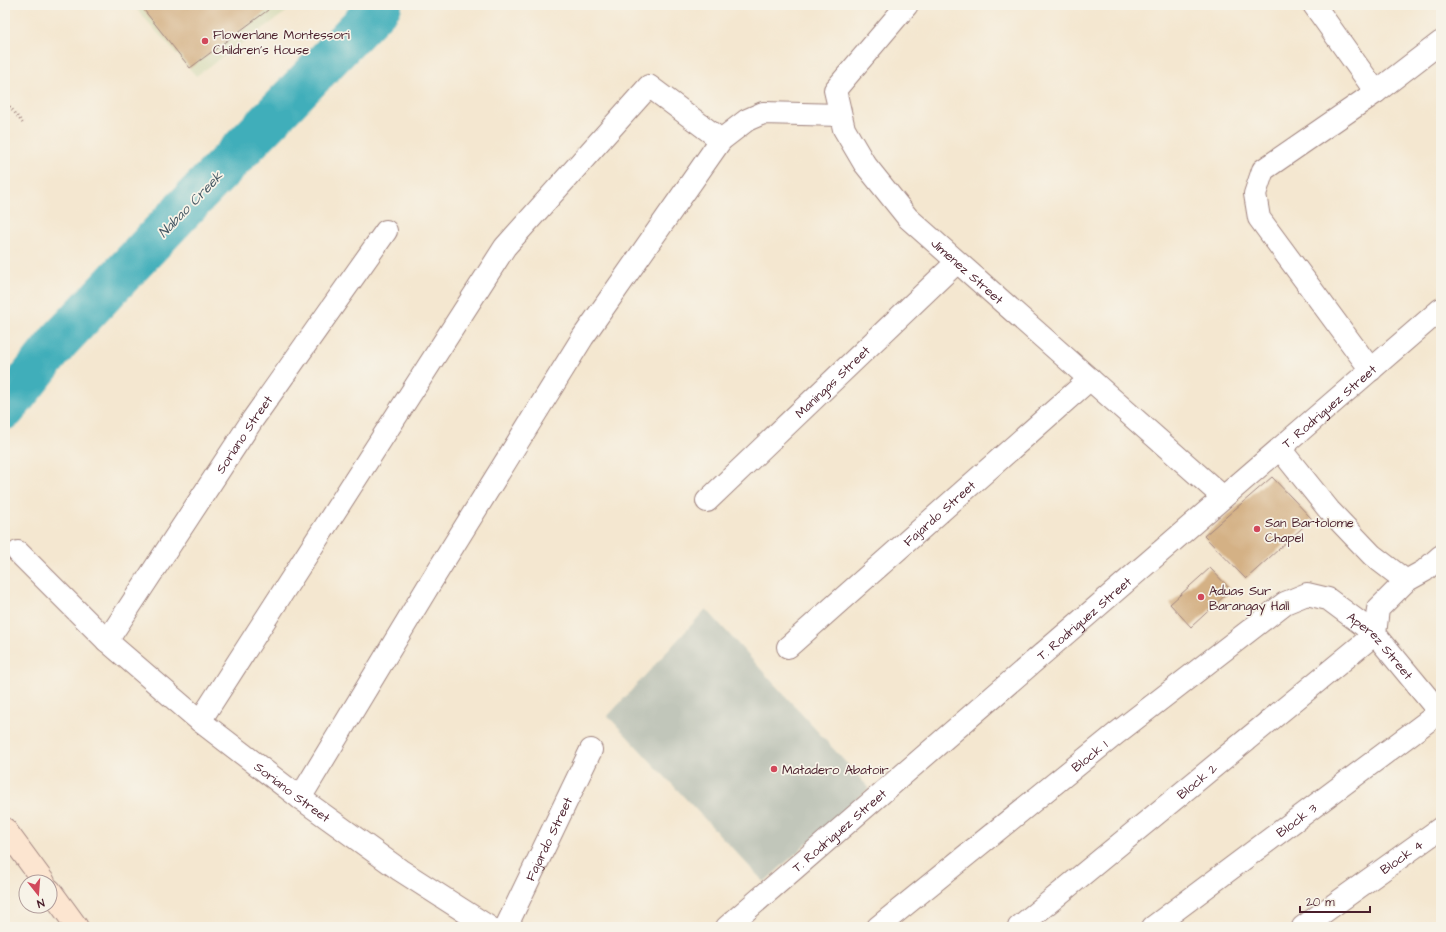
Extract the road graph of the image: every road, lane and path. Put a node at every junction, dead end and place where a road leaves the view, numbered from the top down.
1 (907, 5) edge
2 (1314, 5) edge
3 (1441, 42) edge
4 (1376, 92) junction
5 (5, 100) edge
6 (840, 115) junction
7 (24, 125) dead end
8 (721, 140) junction
9 (386, 231) dead end
10 (957, 262) junction
11 (1441, 309) edge
12 (1371, 370) junction
13 (1090, 379) junction
14 (1280, 449) junction
15 (1223, 497) junction
16 (707, 501) dead end
17 (18, 552) dead end
18 (1441, 556) edge
19 (1406, 581) junction
20 (1307, 594) joint
21 (1374, 634) junction
22 (107, 641) junction
23 (788, 647) dead end
24 (1440, 713) edge
25 (200, 721) junction
26 (591, 750) dead end
27 (300, 798) junction
28 (1441, 828) edge
29 (5, 829) edge
30 (38, 874) edge
31 (58, 901) edge
32 (77, 927) edge
33 (489, 927) edge
34 (506, 927) edge
35 (727, 927) edge
36 (878, 927) edge
37 (1019, 927) edge
38 (1153, 927) edge
39 (1303, 927) edge

1 - 6 street, Jimenez Street
2 - 4 street
3 - 4 street
4 - 12 street
5 - 7 path
6 - 8 street
6 - 10 street, Jimenez Street
8 - 25 street
8 - 27 street
9 - 22 street, Soriano Street
10 - 13 street, Jimenez Street
10 - 16 street, Maningas Street
11 - 12 street, T. Rodriguez Street
12 - 14 street, T. Rodriguez Street
13 - 15 street, Jimenez Street
13 - 23 street, Fajardo Street
14 - 15 street, T. Rodriguez Street
14 - 19 street
15 - 35 street, T. Rodriguez Street
17 - 22 street, Soriano Street
18 - 19 street
19 - 21 street
20 - 21 street, Aperez Street
20 - 36 street, Block 1
21 - 24 street, Aperez Street
21 - 37 street, Block 2
22 - 25 street, Soriano Street
24 - 38 street, Block 3
25 - 27 street, Soriano Street
26 - 34 street, Fajardo Street
27 - 33 street, Soriano Street
28 - 39 street, Block 4
29 - 30 main road
31 - 32 main road

